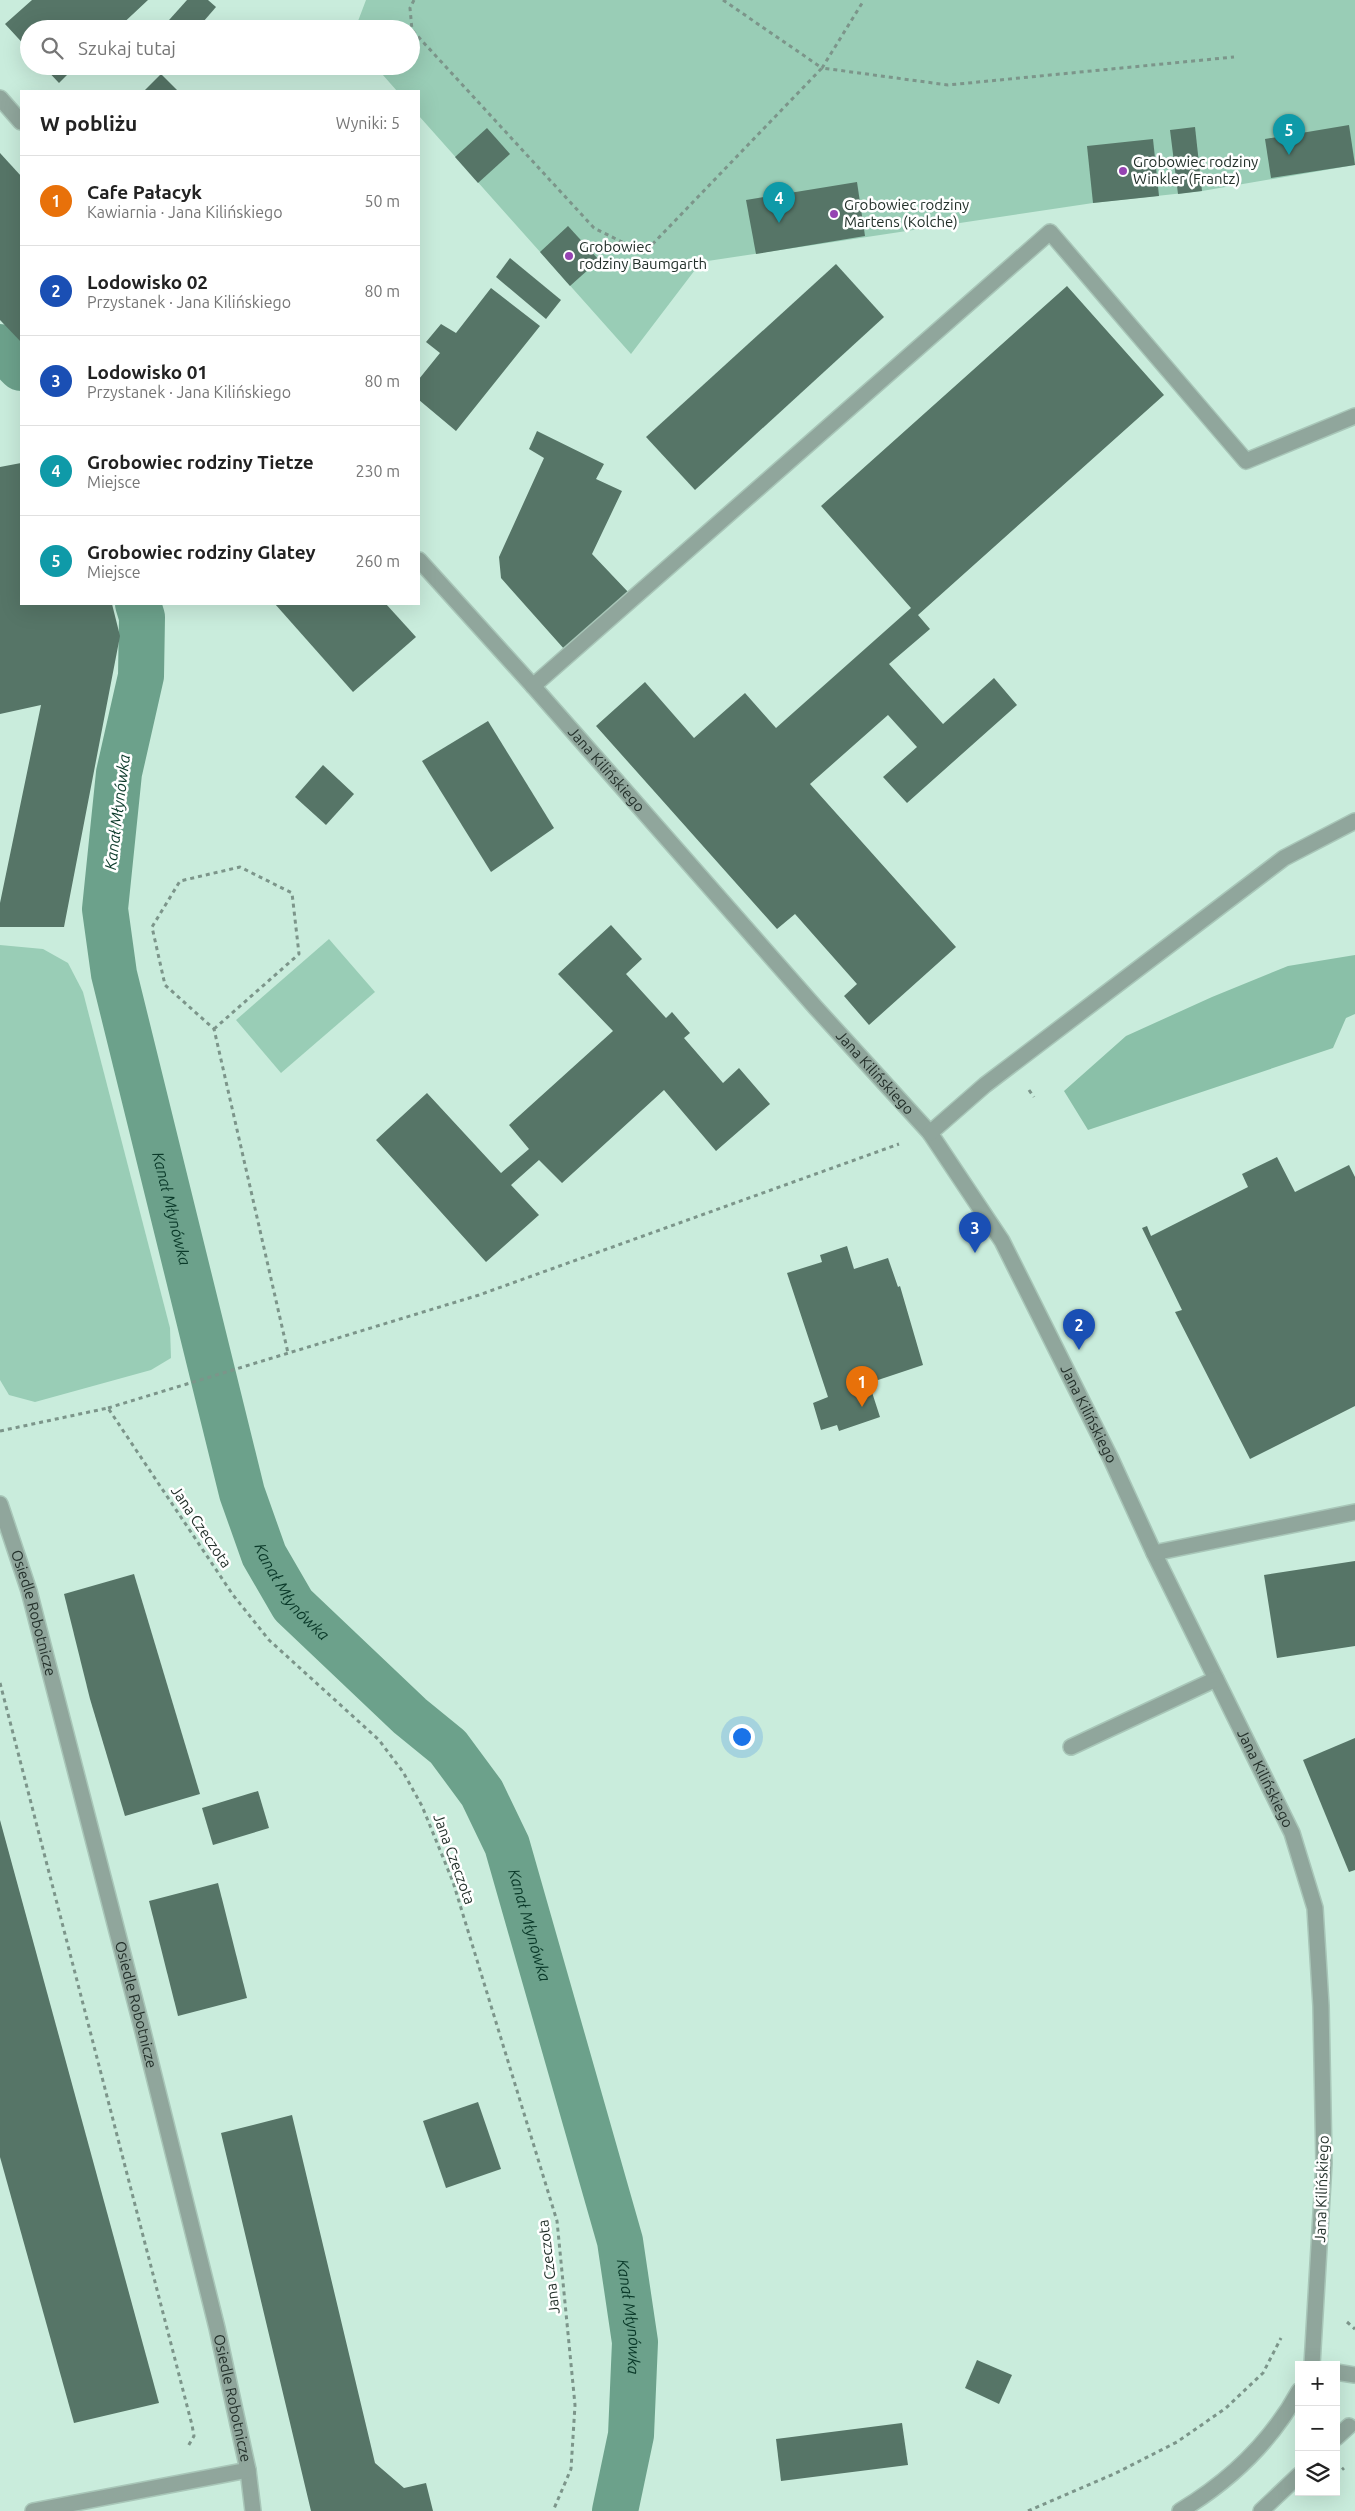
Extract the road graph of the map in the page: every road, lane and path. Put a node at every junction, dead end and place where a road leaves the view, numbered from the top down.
1 (414, 0) edge
2 (723, 0) edge
3 (864, 0) edge
4 (411, 20) edge
5 (420, 39) edge
6 (1234, 57) dead end
7 (822, 68) junction
8 (0, 98) edge
9 (20, 121) edge
10 (1355, 416) edge
11 (420, 561) edge
12 (533, 686) junction
13 (1355, 821) edge
14 (214, 1029) junction
15 (930, 1133) junction
16 (288, 1353) junction
17 (108, 1408) junction
18 (0, 1431) edge
19 (0, 1504) edge
20 (1355, 1512) edge
21 (1154, 1553) junction
22 (1216, 1679) junction
23 (0, 1684) edge
24 (1071, 1747) dead end
25 (1284, 2332) dead end
26 (1312, 2361) edge
27 (1340, 2373) edge
28 (1355, 2376) edge
29 (1295, 2398) edge
30 (1349, 2426) dead end
31 (1340, 2434) edge
32 (184, 2450) dead end
33 (248, 2470) junction
34 (1295, 2479) edge
35 (33, 2511) edge
36 (253, 2511) edge
37 (553, 2511) edge
38 (1028, 2511) edge
39 (1180, 2511) edge
40 (1262, 2511) edge

1 - 4 path
2 - 7 path
3 - 7 path
5 - 7 path
6 - 7 path
8 - 9 street
10 - 12 street
11 - 12 street, Jana Kilińskiego
12 - 15 street, Jana Kilińskiego
13 - 15 street
14 - 14 path
14 - 16 path
15 - 16 path
15 - 21 street, Jana Kilińskiego
16 - 17 path
17 - 18 path
17 - 37 path, Jana Czeczota
19 - 33 street, Osiedle Robotnicze
20 - 21 street
21 - 22 street, Jana Kilińskiego
22 - 24 street
22 - 26 street, Jana Kilińskiego
23 - 32 path
25 - 38 path
27 - 28 street
29 - 39 street
30 - 31 street
33 - 35 street
33 - 36 street, Osiedle Robotnicze
34 - 40 street

